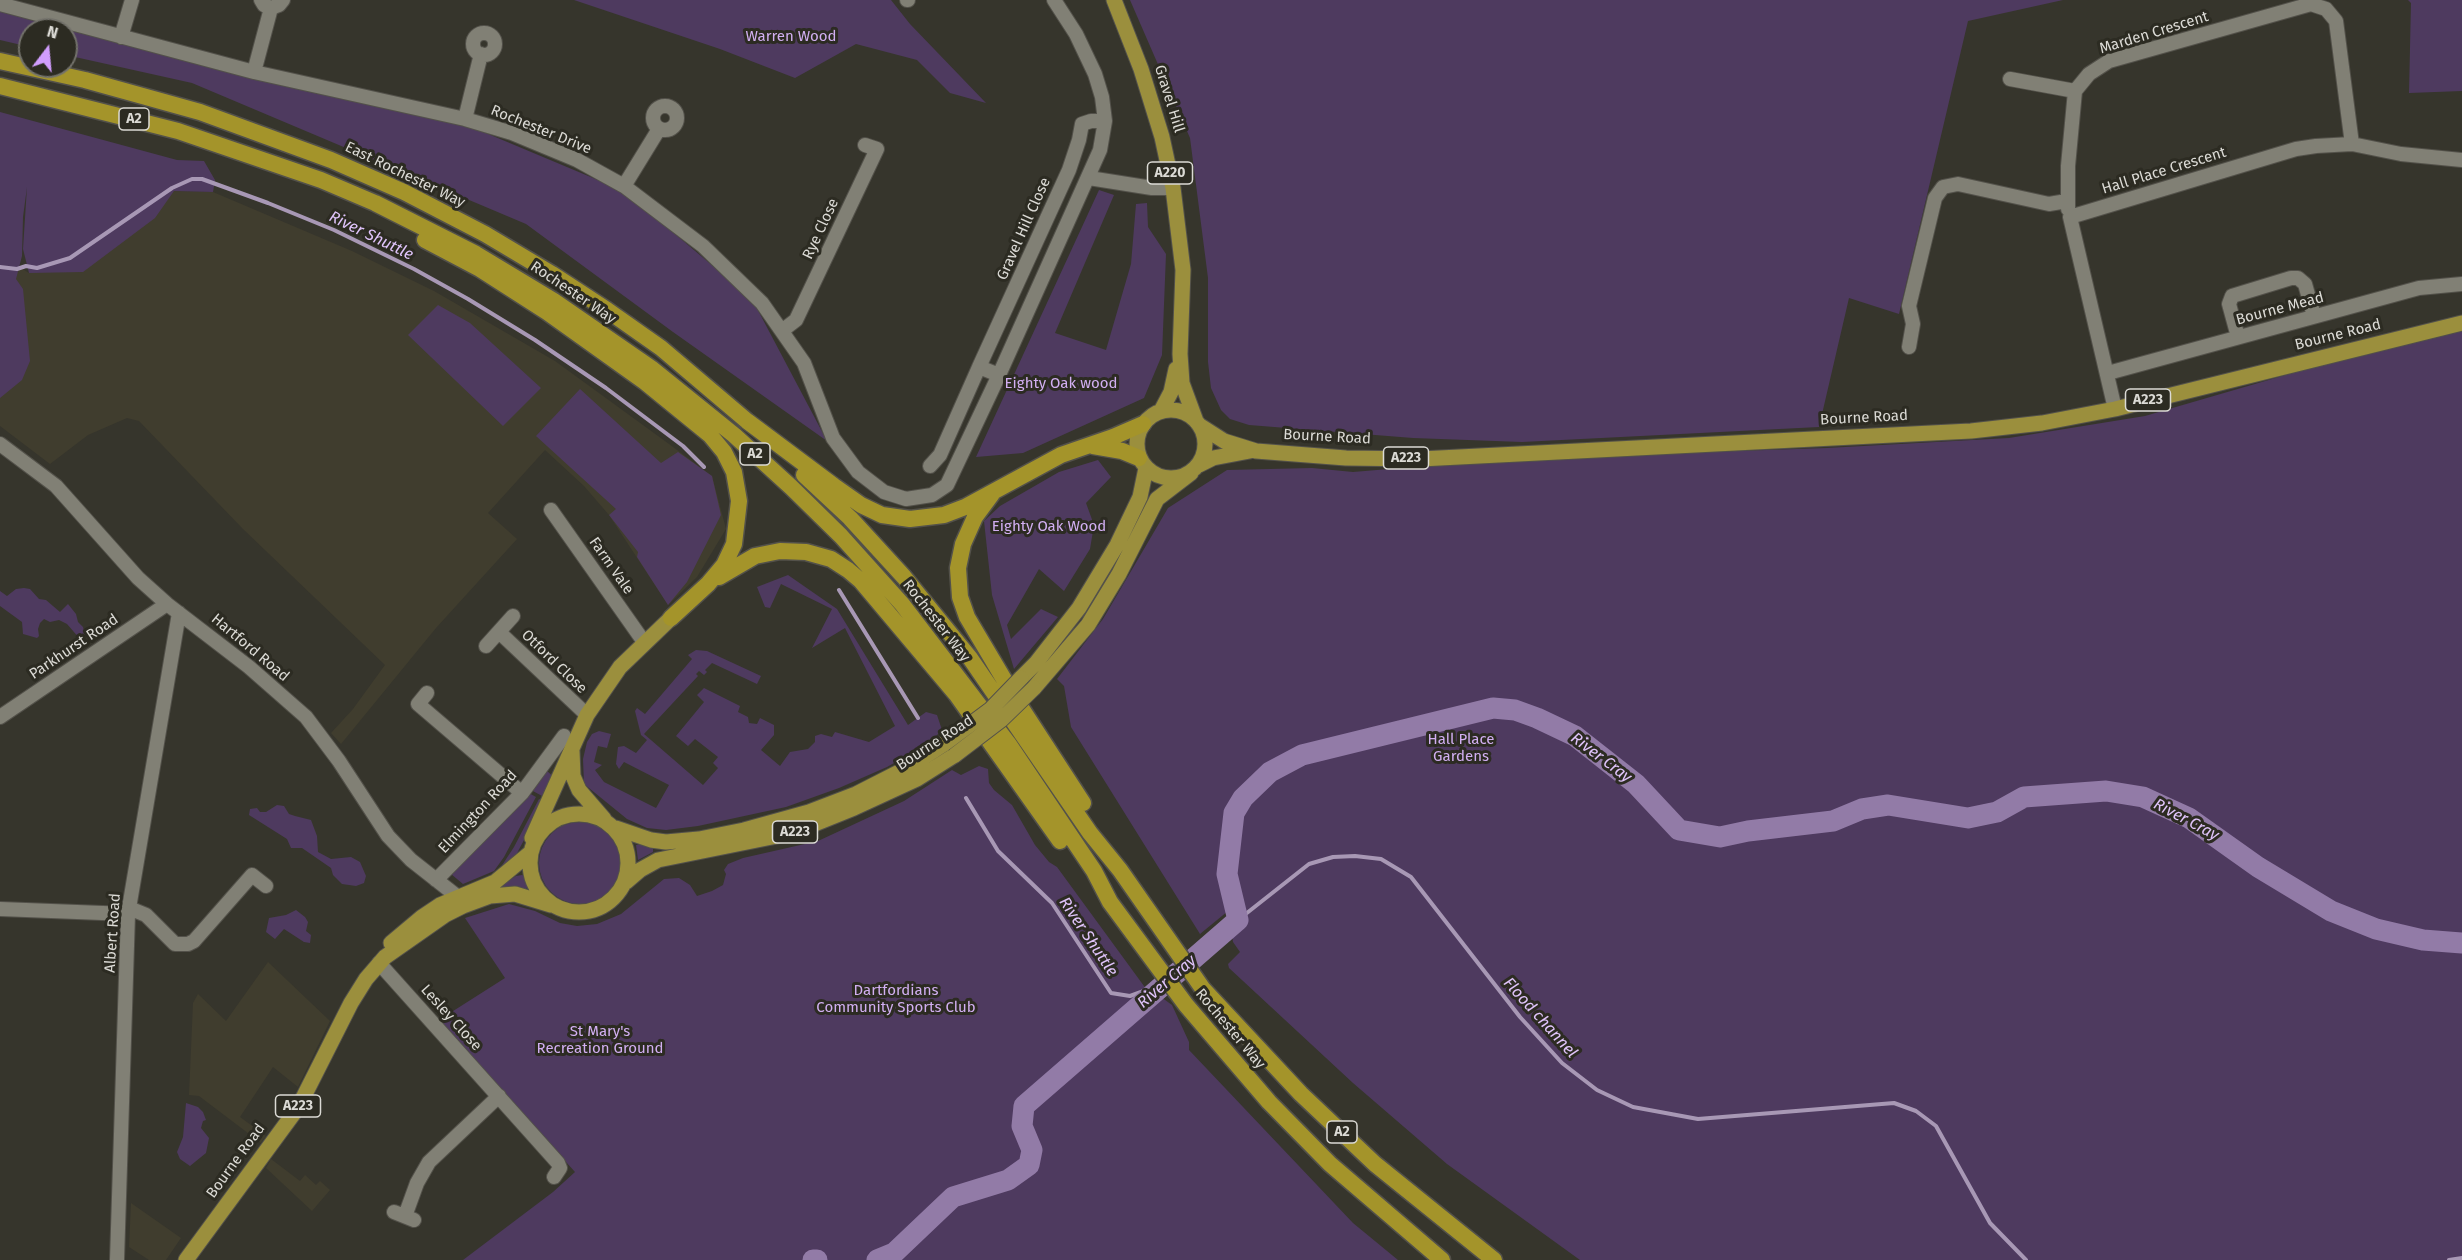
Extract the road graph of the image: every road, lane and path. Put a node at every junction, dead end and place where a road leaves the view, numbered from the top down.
1 (132, 0) edge
2 (283, 0) edge
3 (1054, 0) edge
4 (1114, 0) edge
5 (0, 4) edge
6 (266, 4) edge
7 (121, 37) junction
8 (481, 54) dead end
9 (0, 61) edge
10 (254, 72) junction
11 (2010, 79) dead end
12 (0, 86) edge
13 (2075, 91) junction
14 (465, 119) junction
15 (1105, 122) junction
16 (659, 129) dead end
17 (2352, 144) junction
18 (865, 145) dead end
19 (2462, 160) edge
20 (266, 161) junction
21 (1089, 178) junction
22 (624, 186) junction
23 (1173, 188) junction
24 (2067, 201) junction
25 (2070, 217) junction
26 (2462, 284) edge
27 (2314, 316) junction
28 (2462, 323) edge
29 (783, 330) junction
30 (2238, 337) junction
31 (1909, 347) dead end
32 (1180, 354) junction
33 (980, 367) junction
34 (2108, 373) junction
35 (999, 375) junction
36 (2115, 409) junction
37 (1161, 411) junction
38 (747, 421) junction
39 (1198, 423) junction
40 (1143, 424) junction
41 (0, 444) edge
42 (1086, 445) junction
43 (1256, 450) junction
44 (1143, 463) junction
45 (930, 466) dead end
46 (1195, 469) junction
47 (994, 491) junction
48 (551, 510) dead end
49 (708, 584) junction
50 (167, 604) junction
51 (179, 613) junction
52 (513, 616) dead end
53 (671, 618) joint
54 (499, 632) junction
55 (644, 642) junction
56 (486, 646) dead end
57 (427, 693) dead end
58 (586, 715) junction
59 (0, 717) edge
60 (568, 742) junction
61 (522, 793) junction
62 (610, 824) junction
63 (530, 851) junction
64 (1120, 870) junction
65 (436, 880) junction
66 (626, 882) junction
67 (266, 886) dead end
68 (458, 897) junction
69 (1110, 902) junction
70 (551, 905) junction
71 (0, 909) edge
72 (129, 911) junction
73 (382, 960) junction
74 (499, 1096) junction
75 (554, 1177) dead end
76 (404, 1216) dead end
77 (117, 1260) edge
78 (186, 1260) edge
79 (1442, 1260) edge
80 (1494, 1260) edge

1 - 7 street
2 - 6 street
3 - 15 street
4 - 23 main road, Gravel Hill / A220
5 - 7 street, Rochester Drive
6 - 10 street
7 - 10 street, Rochester Drive
8 - 14 street
9 - 38 highway, East Rochester Way / A2
10 - 14 street, Rochester Drive
11 - 13 street
12 - 20 highway, A2
13 - 17 street, Marden Crescent
13 - 24 street
14 - 22 street, Rochester Drive
15 - 21 street
15 - 33 street, Gravel Hill Close
16 - 22 street
17 - 19 street, Hall Place Crescent
17 - 25 street, Hall Place Crescent
18 - 29 street, Rye Close
20 - 49 highway
20 - 69 highway, Rochester Way / A2
21 - 23 street
21 - 35 street
22 - 29 street, Rochester Drive
23 - 32 main road, Gravel Hill / A220
24 - 25 street
24 - 31 street
25 - 34 street
26 - 27 street, Bourne Mead
27 - 30 street, Bourne Mead
27 - 30 street
28 - 36 main road, Bourne Road / A223
29 - 35 street, Rochester Drive
30 - 34 street, Bourne Mead
32 - 37 main road, Gravel Hill / A220
32 - 39 main road, Gravel Hill / A220
33 - 35 street
33 - 45 street, Gravel Hill Close
34 - 36 street
36 - 43 main road, Bourne Road / A223
37 - 39 main road
37 - 40 main road
38 - 47 highway
38 - 64 highway, Rochester Way / A2
39 - 43 main road, Bourne Road / A223
39 - 46 main road
40 - 42 highway
40 - 44 main road
41 - 50 street, Hartford Road
42 - 44 highway
42 - 47 highway
43 - 46 main road, Bourne Road / A223
44 - 46 main road
44 - 62 main road, Bourne Road / A223, bridge
46 - 66 main road, Bourne Road / A223, bridge
47 - 64 highway
48 - 55 street, Farm Vale
49 - 53 highway
49 - 69 highway
50 - 51 street, Hartford Road
50 - 59 street, Parkhurst Road
51 - 65 street, Hartford Road
51 - 72 street, Albert Road
52 - 54 street, Otford Close
53 - 55 main road
54 - 56 street, Otford Close
54 - 58 street, Otford Close
55 - 58 main road
57 - 61 street
58 - 60 main road
60 - 61 street, Elmington Road
60 - 62 main road
60 - 63 main road
61 - 65 street, Elmington Road
62 - 63 main road
62 - 66 main road
63 - 68 main road, Bourne Road / A223
63 - 70 main road
64 - 80 highway, Rochester Way / A2
65 - 68 street, Hartford Road
66 - 70 main road
67 - 72 street
68 - 73 main road, Bourne Road / A223
69 - 79 highway, Rochester Way / A2
70 - 73 main road, Bourne Road / A223
71 - 72 street
72 - 77 street, Albert Road
73 - 74 street, Lesley Close
73 - 78 main road, Bourne Road / A223
74 - 75 street, Lesley Close
74 - 76 street

